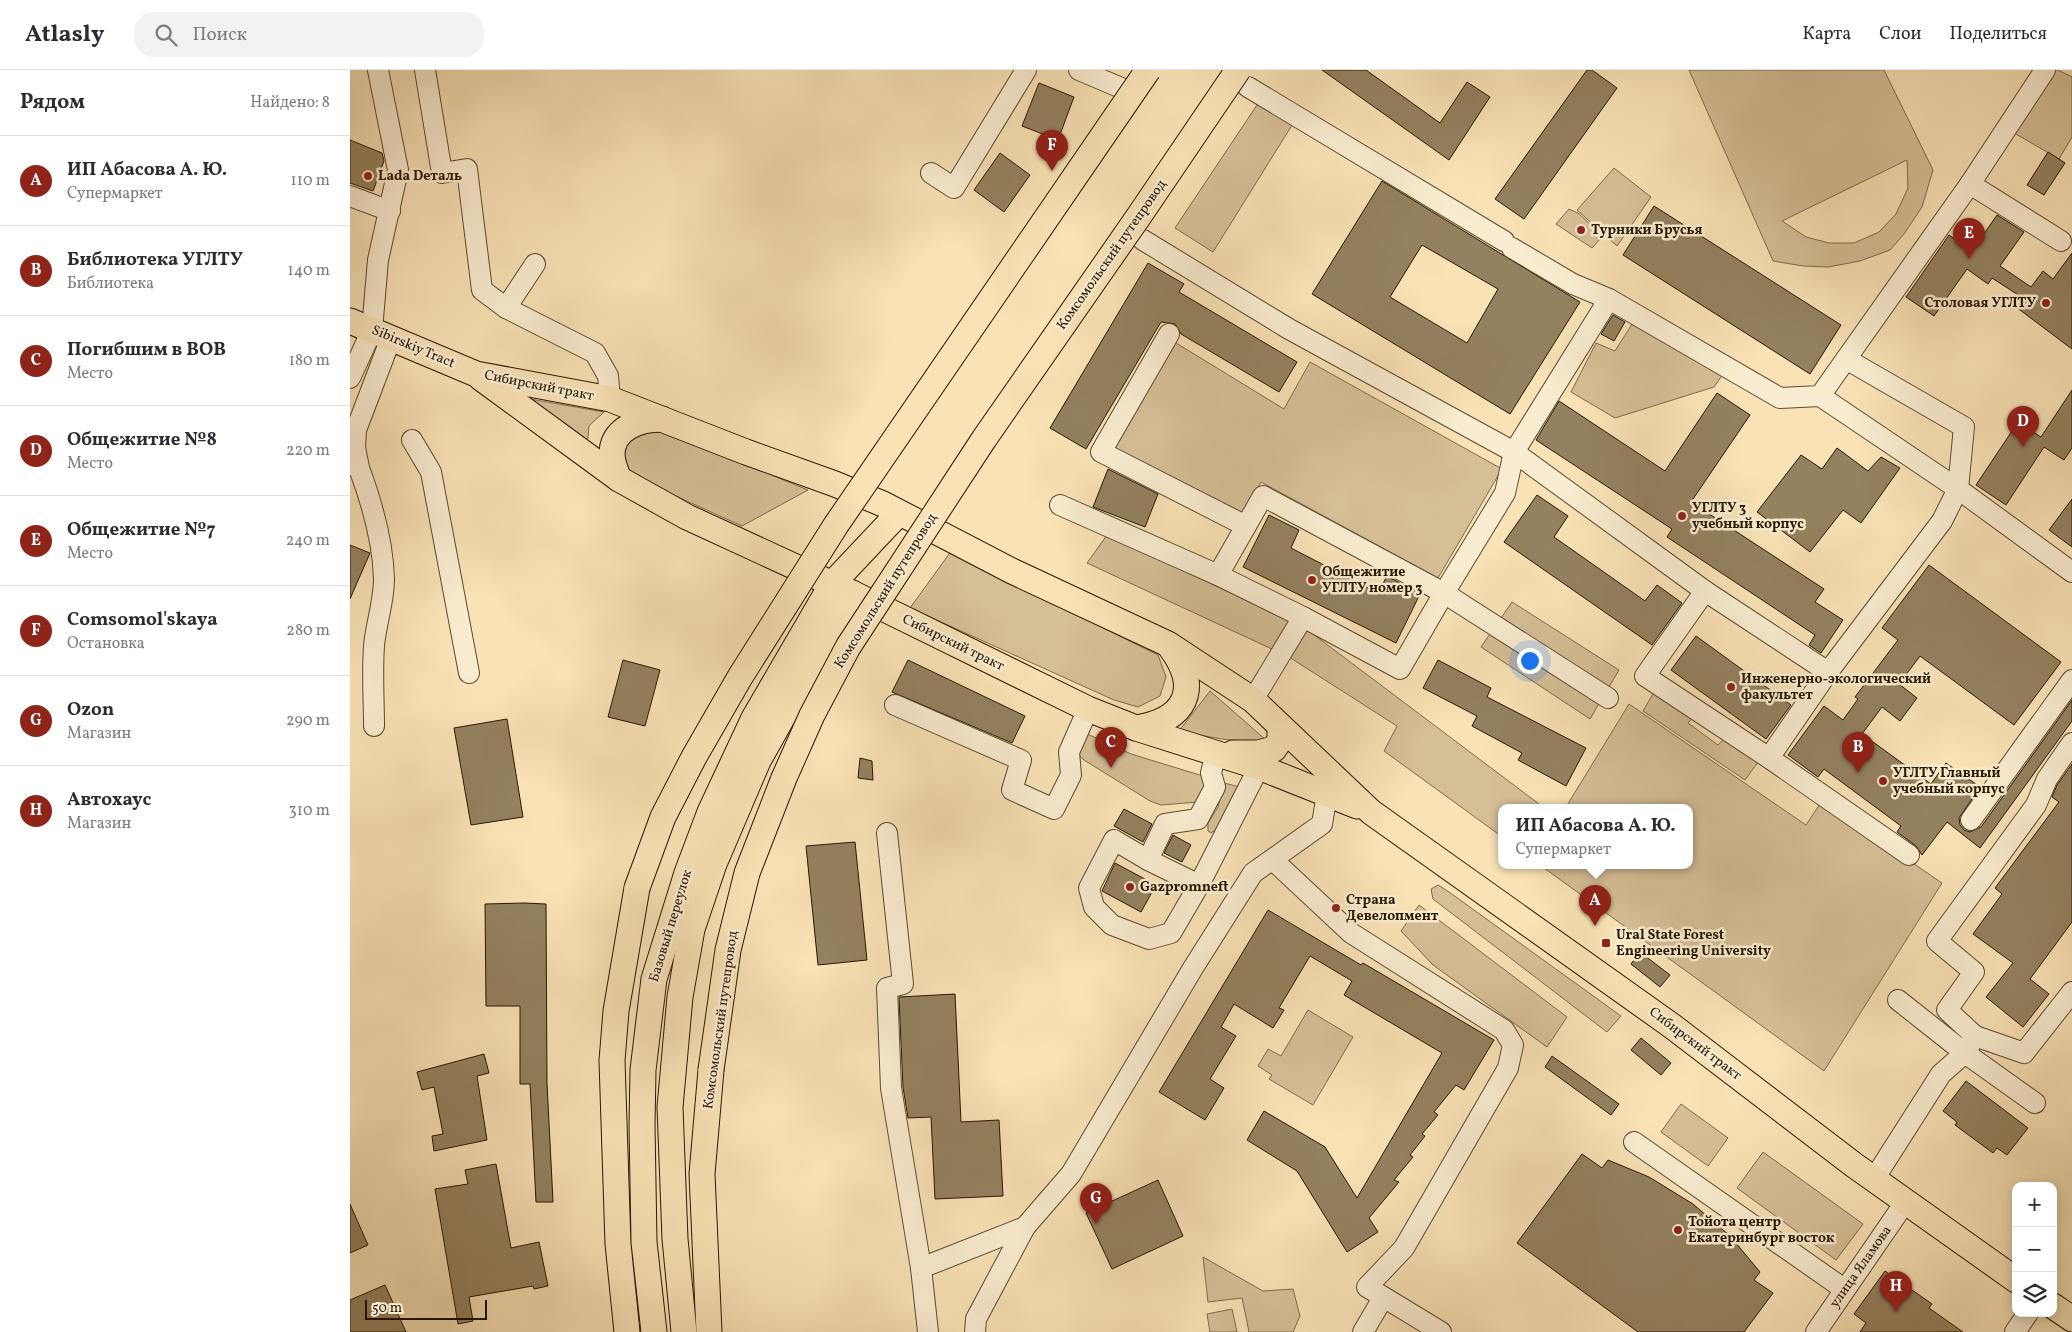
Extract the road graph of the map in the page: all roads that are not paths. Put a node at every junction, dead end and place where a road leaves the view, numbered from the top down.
1 (378, 70) edge
2 (425, 70) edge
3 (1026, 70) edge
4 (1080, 70) edge
5 (1148, 70) edge
6 (2046, 70) edge
7 (1243, 79) edge
8 (1126, 90) dead end
9 (931, 173) dead end
10 (1970, 184) junction
11 (350, 196) edge
12 (390, 211) junction
13 (1143, 240) dead end
14 (2061, 241) dead end
15 (535, 264) dead end
16 (1609, 299) junction
17 (506, 308) junction
18 (371, 329) edge
19 (1169, 334) dead end
20 (1846, 359) junction
21 (476, 374) junction
22 (350, 378) edge
23 (1820, 396) junction
24 (610, 400) junction
25 (662, 418) junction
26 (412, 440) dead end
27 (1514, 452) junction
28 (354, 466) edge
29 (619, 479) junction
30 (1958, 489) junction
31 (1060, 505) dead end
32 (899, 513) junction
33 (1246, 526) junction
34 (2072, 572) edge
35 (1218, 576) junction
36 (842, 589) junction
37 (1704, 591) junction
38 (1444, 593) junction
39 (1303, 617) junction
40 (1168, 644) junction
41 (1828, 672) junction
42 (469, 673) dead end
43 (2072, 680) edge
44 (1608, 698) dead end
45 (1253, 700) junction
46 (895, 705) dead end
47 (1088, 709) junction
48 (374, 726) dead end
49 (1280, 726) junction
50 (1136, 728) junction
51 (2072, 744) edge
52 (1216, 753) junction
53 (1769, 758) junction
54 (1258, 767) junction
55 (1327, 794) junction
56 (1371, 812) junction
57 (1970, 820) dead end
58 (887, 833) dead end
59 (1909, 855) dead end
60 (1148, 860) junction
61 (1273, 860) junction
62 (1199, 885) junction
63 (2072, 992) edge
64 (1898, 1000) dead end
65 (1974, 1036) junction
66 (1965, 1054) junction
67 (2035, 1103) dead end
68 (1634, 1142) dead end
69 (1874, 1179) junction
70 (1906, 1201) junction
71 (1025, 1228) junction
72 (921, 1268) junction
73 (2012, 1277) edge
74 (1844, 1288) junction
75 (1383, 1298) junction
76 (2057, 1309) edge
77 (2025, 1317) edge
78 (2072, 1319) edge
79 (628, 1332) edge
80 (654, 1332) edge
81 (684, 1332) edge
82 (709, 1332) edge
83 (928, 1332) edge
84 (975, 1332) edge
85 (1363, 1332) edge
86 (1441, 1332) edge
87 (1816, 1332) edge
88 (2015, 1332) edge

1 - 12 street
2 - 17 street
3 - 9 street
4 - 8 street
5 - 79 main road, bridge
6 - 10 street
7 - 16 street
7 - 82 main road, Комсомольский путепровод, bridge
10 - 14 street
10 - 20 street
11 - 12 street
12 - 18 street
13 - 27 street
15 - 17 street
16 - 23 street
16 - 27 street
17 - 24 street
18 - 21 main road, Sibirskiy Tract
18 - 22 street
18 - 28 street
19 - 33 street
20 - 23 street
20 - 30 street
21 - 24 main road, Сибирский тракт
21 - 29 main road, Сибирский тракт
23 - 30 street
24 - 25 main road, Сибирский тракт
25 - 29 main road
25 - 32 main road, Сибирский тракт
26 - 42 street
27 - 37 street
27 - 38 street
28 - 48 street
29 - 36 main road, Сибирский тракт
30 - 34 street
30 - 41 street
31 - 35 street
32 - 36 main road
32 - 40 main road, Сибирский тракт
33 - 35 street
33 - 38 street
35 - 39 street
36 - 47 main road, Сибирский тракт
36 - 80 main road, Базовый переулок
36 - 81 main road, Базовый переулок
37 - 41 street
37 - 53 street
38 - 39 street
38 - 44 street
39 - 45 street
40 - 45 main road, Сибирский тракт
40 - 50 main road
41 - 53 street
43 - 57 street
45 - 49 main road, Сибирский тракт
46 - 47 street
47 - 50 main road, Сибирский тракт
49 - 52 main road
49 - 56 main road, Сибирский тракт
50 - 52 main road, Сибирский тракт
51 - 65 street
52 - 54 main road, Сибирский тракт
52 - 60 street
53 - 59 street
54 - 55 main road, Сибирский тракт
54 - 62 street
55 - 56 main road, Сибирский тракт
55 - 61 street
56 - 69 main road, Сибирский тракт
58 - 72 street
60 - 62 street
60 - 62 street
61 - 71 street
61 - 75 street
63 - 65 street
64 - 66 street
65 - 66 street
66 - 67 street
66 - 69 street
68 - 74 street
69 - 70 main road, Сибирский тракт
70 - 73 main road, Сибирский тракт
70 - 74 street, улица Яламова
71 - 72 street
71 - 84 street
72 - 83 street
74 - 87 street, улица Яламова
75 - 85 street
75 - 86 street
76 - 78 main road
77 - 88 street

